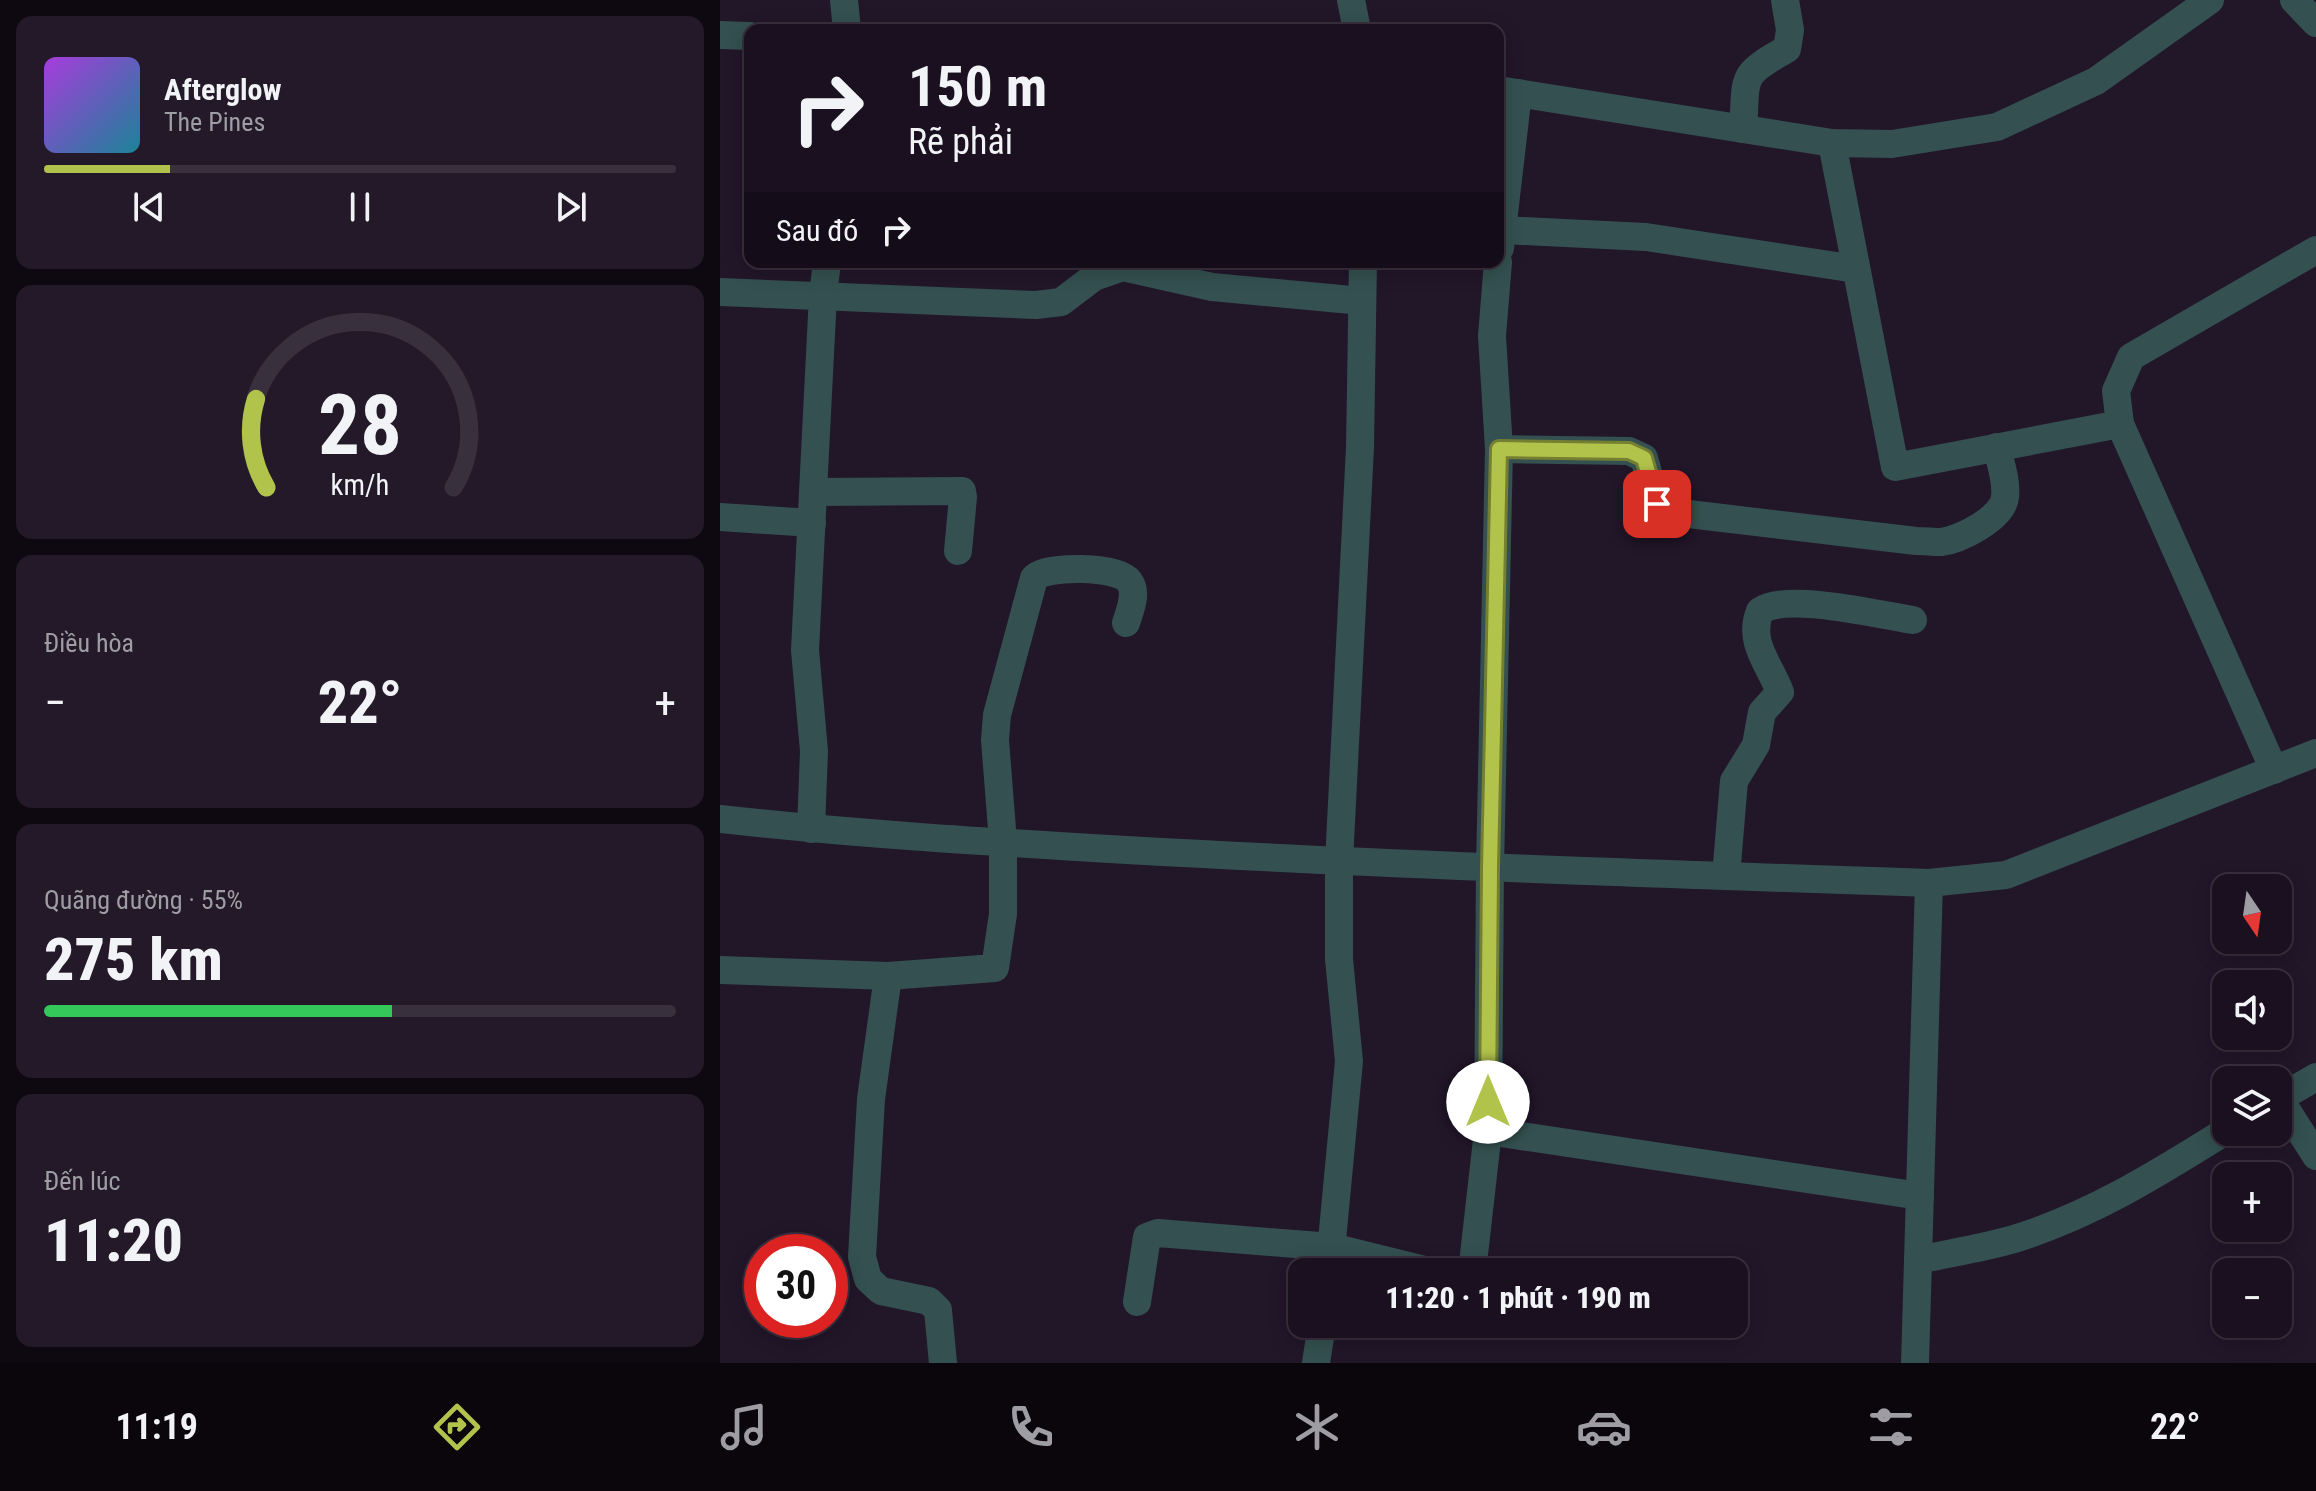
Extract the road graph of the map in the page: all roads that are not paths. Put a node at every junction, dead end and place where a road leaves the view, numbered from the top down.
1 (844, 0) edge
2 (1351, 0) edge
3 (1785, 0) edge
4 (2210, 0) edge
5 (2294, 0) edge
6 (2316, 23) edge
7 (846, 24) edge
8 (1356, 24) edge
9 (720, 35) edge
10 (744, 36) edge
11 (1508, 92) edge
12 (1743, 129) junction
13 (1832, 143) junction
14 (1504, 184) edge
15 (1504, 230) edge
16 (2316, 250) edge
17 (826, 268) edge
18 (1120, 268) edge
19 (1127, 268) edge
20 (1363, 268) edge
21 (1497, 268) edge
22 (1856, 269) junction
23 (720, 292) edge
24 (823, 295) junction
25 (1362, 301) junction
26 (2120, 424) junction
27 (1997, 447) junction
28 (1499, 449) junction
29 (813, 492) junction
30 (720, 517) edge
31 (812, 523) junction
32 (958, 551) dead end
33 (1913, 620) dead end
34 (1126, 623) dead end
35 (2316, 753) edge
36 (2274, 770) junction
37 (720, 819) edge
38 (811, 829) junction
39 (1003, 842) junction
40 (1339, 862) junction
41 (1490, 868) junction
42 (1726, 876) junction
43 (1929, 883) junction
44 (720, 970) edge
45 (888, 976) junction
46 (2316, 1077) edge
47 (2292, 1091) edge
48 (2292, 1118) edge
49 (1488, 1131) junction
50 (2212, 1140) edge
51 (2316, 1156) edge
52 (1920, 1196) junction
53 (1324, 1258) edge
54 (1331, 1258) edge
55 (1474, 1258) edge
56 (1918, 1260) junction
57 (1137, 1302) dead end
58 (1320, 1338) edge
59 (943, 1363) edge
60 (1316, 1363) edge
61 (1915, 1363) edge

1 - 7 street
2 - 8 street
3 - 12 street
4 - 13 street
5 - 6 street
9 - 10 street
11 - 12 street
11 - 14 street
12 - 13 street
13 - 22 street
15 - 22 street
16 - 26 street
17 - 24 street
18 - 24 street
19 - 25 street
20 - 25 street
21 - 28 street
22 - 27 street
23 - 24 street
24 - 29 street
25 - 40 street
26 - 27 street
26 - 36 street
27 - 28 street
28 - 41 street
29 - 31 street
29 - 32 street
30 - 31 street
31 - 38 street
33 - 42 street
34 - 39 street
35 - 36 street
36 - 43 street
37 - 38 street
38 - 39 street
39 - 40 street
39 - 45 street
40 - 41 street
40 - 54 street
41 - 42 street
41 - 49 street
42 - 43 street
43 - 52 street
44 - 45 street
45 - 59 street
46 - 47 street
48 - 51 street
49 - 52 street
49 - 55 street
50 - 56 street
52 - 56 street
53 - 57 street
56 - 61 street
58 - 60 street

